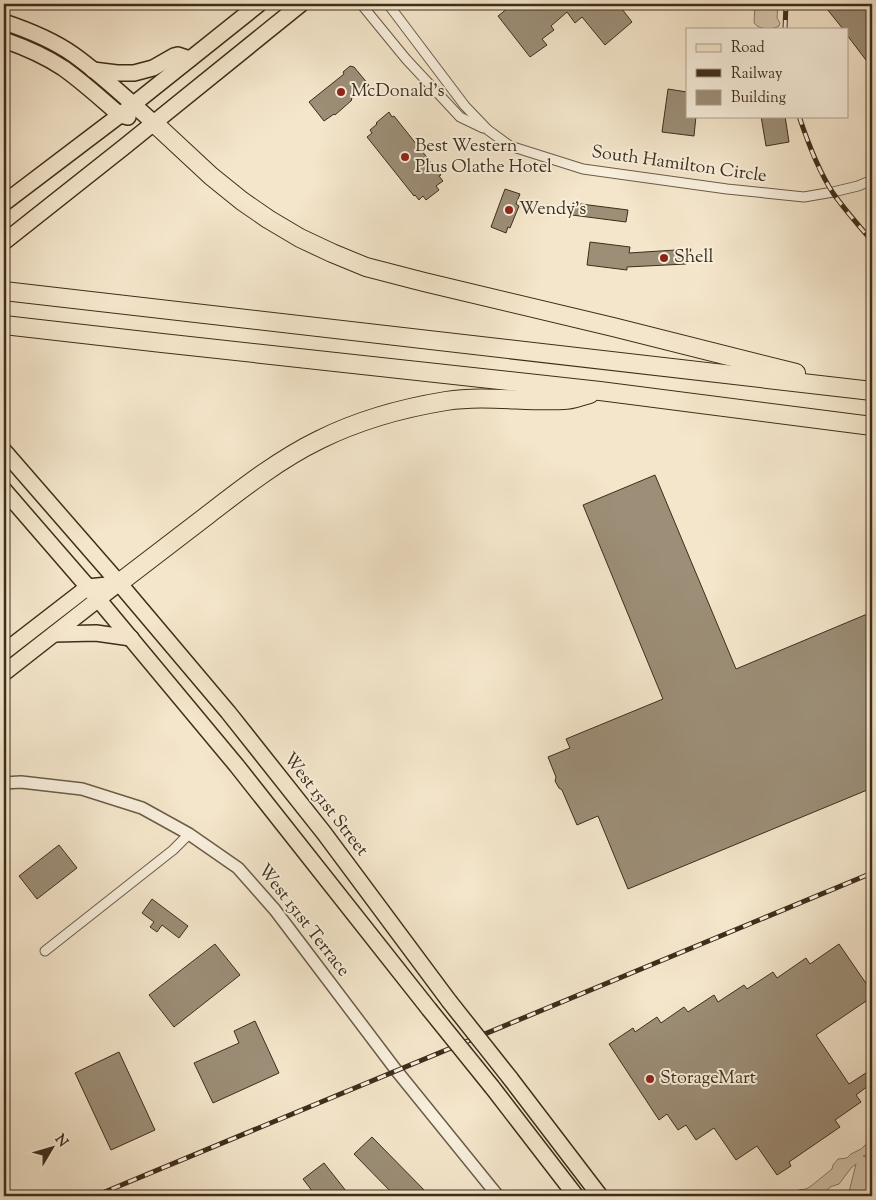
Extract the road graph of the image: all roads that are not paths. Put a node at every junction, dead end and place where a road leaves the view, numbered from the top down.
1 (259, 4) edge
2 (301, 4) edge
3 (361, 4) edge
4 (388, 4) edge
5 (4, 22) edge
6 (4, 40) edge
7 (190, 59) junction
8 (93, 70) junction
9 (133, 104) junction
10 (120, 115) junction
11 (154, 123) junction
12 (488, 130) junction
13 (872, 180) edge
14 (4, 203) edge
15 (7, 239) edge
16 (4, 291) edge
17 (4, 325) edge
18 (868, 390) edge
19 (600, 391) junction
20 (872, 426) edge
21 (4, 451) edge
22 (4, 490) edge
23 (119, 584) junction
24 (88, 587) junction
25 (98, 599) junction
26 (54, 634) junction
27 (131, 638) junction
28 (4, 652) edge
29 (4, 674) edge
30 (4, 783) edge
31 (189, 834) junction
32 (44, 952) dead end
33 (498, 1196) edge
34 (576, 1196) edge
35 (600, 1196) edge

1 - 7 main road
2 - 11 main road
3 - 12 street, South Hamilton Circle
4 - 12 street, South Hamilton Circle
5 - 8 main road
6 - 10 main road
7 - 8 main road
7 - 9 main road
8 - 9 main road
9 - 10 main road
9 - 11 main road
10 - 11 main road
10 - 14 main road
11 - 15 main road
11 - 18 highway
12 - 13 street, South Hamilton Circle
16 - 18 highway
17 - 19 highway
19 - 20 highway
19 - 23 highway
21 - 23 main road, West 151st Street
22 - 24 main road
23 - 24 main road
23 - 25 main road
23 - 35 main road, West 151st Street, bridge
24 - 25 main road
24 - 28 main road
25 - 26 main road
25 - 27 main road
26 - 27 main road
26 - 29 main road
27 - 34 main road, bridge
30 - 31 street, West 151st Terrace
31 - 32 street
31 - 33 street, West 151st Terrace

